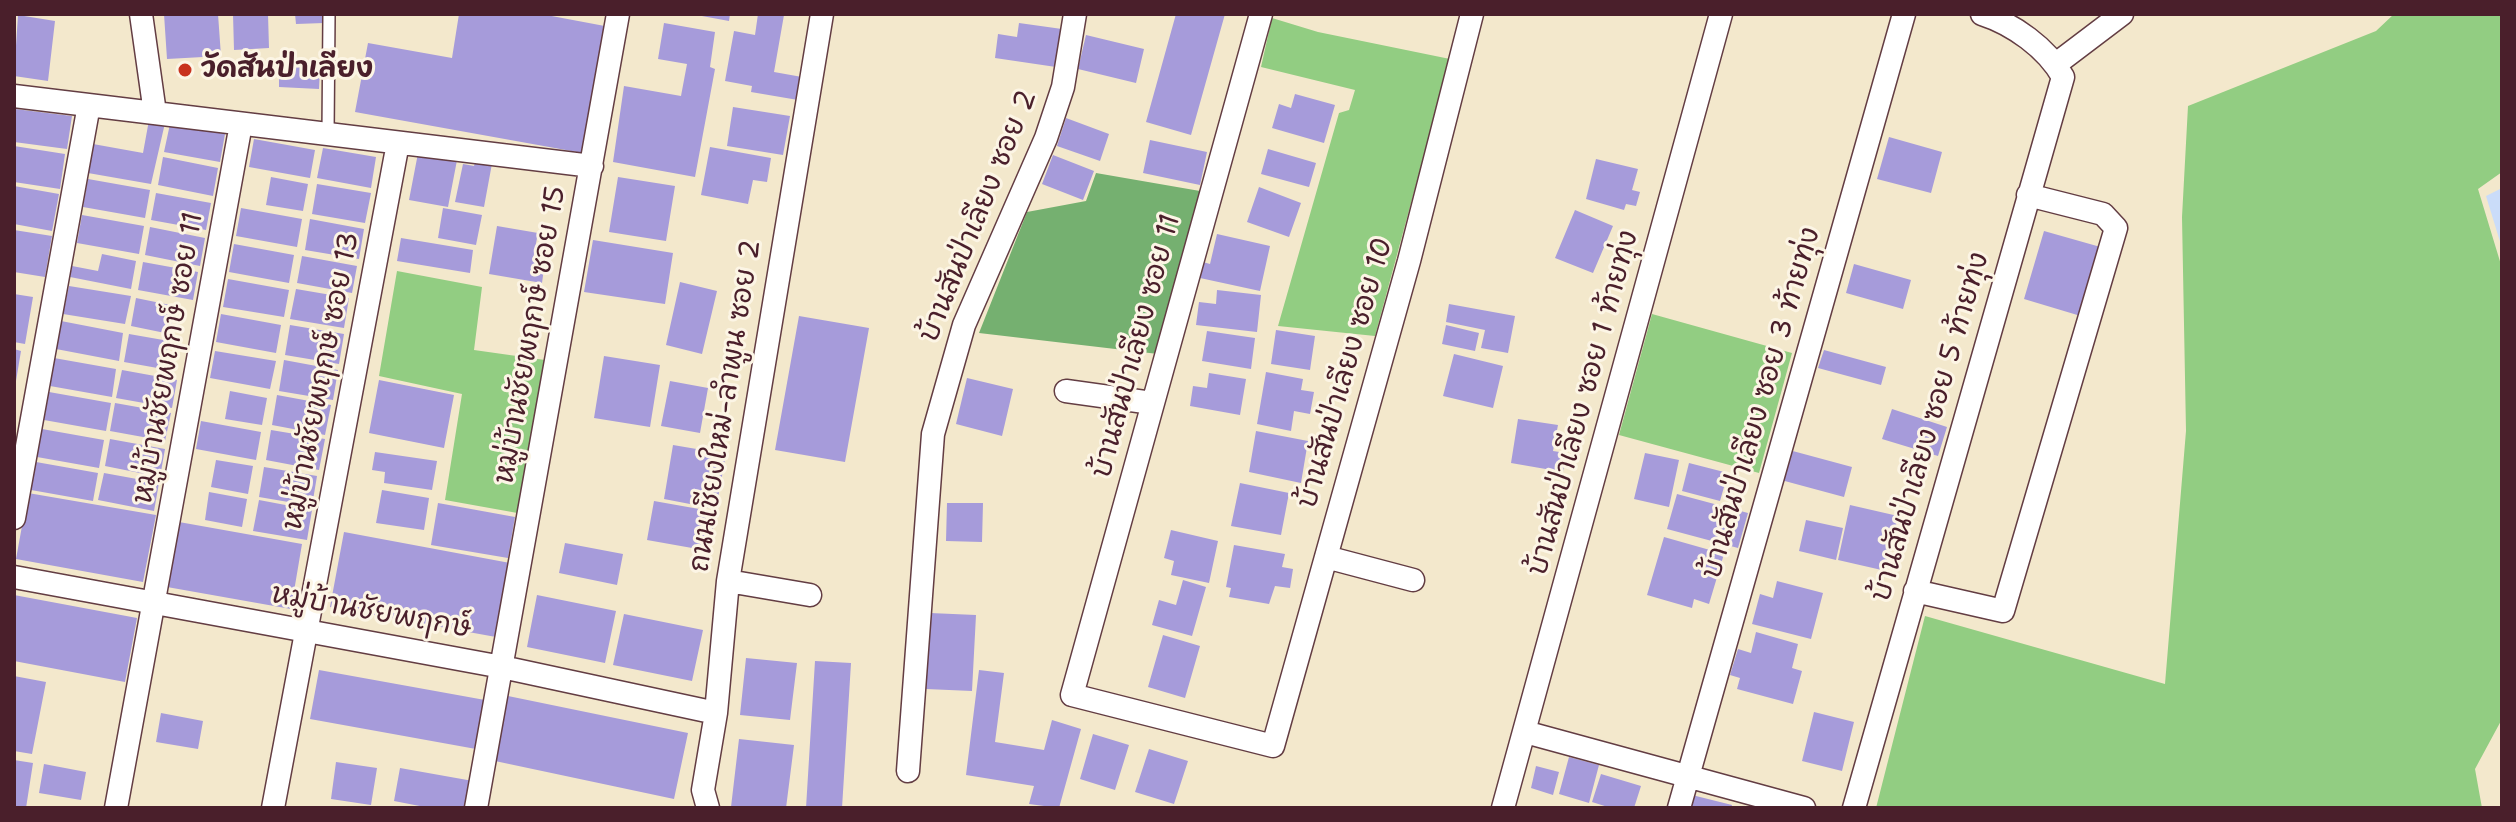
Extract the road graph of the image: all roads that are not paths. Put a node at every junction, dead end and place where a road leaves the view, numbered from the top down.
1 (141, 14) edge
2 (329, 14) edge
3 (618, 14) edge
4 (822, 14) edge
5 (1261, 14) edge
6 (1472, 14) edge
7 (1721, 14) edge
8 (1904, 14) edge
9 (1982, 14) edge
10 (2122, 14) edge
11 (1070, 15) edge
12 (2056, 64) junction
13 (14, 96) edge
14 (89, 105) junction
15 (155, 113) junction
16 (241, 124) junction
17 (328, 134) junction
18 (398, 143) junction
19 (592, 166) junction
20 (2028, 195) junction
21 (1066, 391) dead end
22 (1152, 403) junction
23 (14, 518) edge
24 (1326, 557) junction
25 (14, 577) edge
26 (1413, 580) dead end
27 (728, 581) junction
28 (1915, 591) junction
29 (810, 595) dead end
30 (156, 603) junction
31 (306, 631) junction
32 (502, 667) junction
33 (716, 713) junction
34 (1525, 732) junction
35 (1273, 746) joint
36 (908, 771) dead end
37 (1687, 776) junction
38 (116, 808) edge
39 (273, 808) edge
40 (476, 808) edge
41 (708, 808) edge
42 (1503, 808) edge
43 (1679, 808) edge
44 (1804, 808) edge
45 (1854, 808) edge

1 - 15 street
2 - 17 lane
3 - 19 street, หมู่บ้านชัยพฤกษ์ ซอย 15
4 - 27 street, ถนนเชียงใหม่-ลำพูน ซอย 2
5 - 22 street, บ้านสันป่าเลียง ซอย 11
6 - 24 street, บ้านสันป่าเลียง ซอย 10
7 - 34 street, บ้านสันป่าเลียง ซอย 1 ท้ายทุ่ง
8 - 37 street, บ้านสันป่าเลียง ซอย 3 ท้ายทุ่ง
9 - 12 street
10 - 12 street
11 - 36 street, บ้านสันป่าเลียง ซอย 2
12 - 20 street, บ้านสันป่าเลียง ซอย 5 ท้ายทุ่ง
13 - 14 street
14 - 15 street
14 - 23 street
15 - 16 street
16 - 17 street
16 - 30 street, หมู่บ้านชัยพฤกษ์ ซอย 11
17 - 18 street
18 - 19 street
18 - 31 street, หมู่บ้านชัยพฤกษ์ ซอย 13
19 - 32 street, หมู่บ้านชัยพฤกษ์ ซอย 15
20 - 28 street, บ้านสันป่าเลียง ซอย 5 ท้ายทุ่ง
20 - 28 street
21 - 22 street
22 - 35 street, บ้านสันป่าเลียง ซอย 11
24 - 26 street
24 - 35 street, บ้านสันป่าเลียง ซอย 10
25 - 30 street, หมู่บ้านชัยพฤกษ์
27 - 29 street
27 - 33 street, ถนนเชียงใหม่-ลำพูน ซอย 2
28 - 45 street, บ้านสันป่าเลียง ซอย 5 ท้ายทุ่ง
30 - 31 street, หมู่บ้านชัยพฤกษ์
30 - 38 street, หมู่บ้านชัยพฤกษ์ ซอย 11
31 - 32 street, หมู่บ้านชัยพฤกษ์
31 - 39 street, หมู่บ้านชัยพฤกษ์ ซอย 13
32 - 33 street, หมู่บ้านชัยพฤกษ์
32 - 40 street, หมู่บ้านชัยพฤกษ์ ซอย 15
33 - 41 street, ถนนเชียงใหม่-ลำพูน ซอย 2
34 - 37 street
34 - 42 street, บ้านสันป่าเลียง ซอย 1 ท้ายทุ่ง
37 - 43 street, บ้านสันป่าเลียง ซอย 3 ท้ายทุ่ง
37 - 44 street

